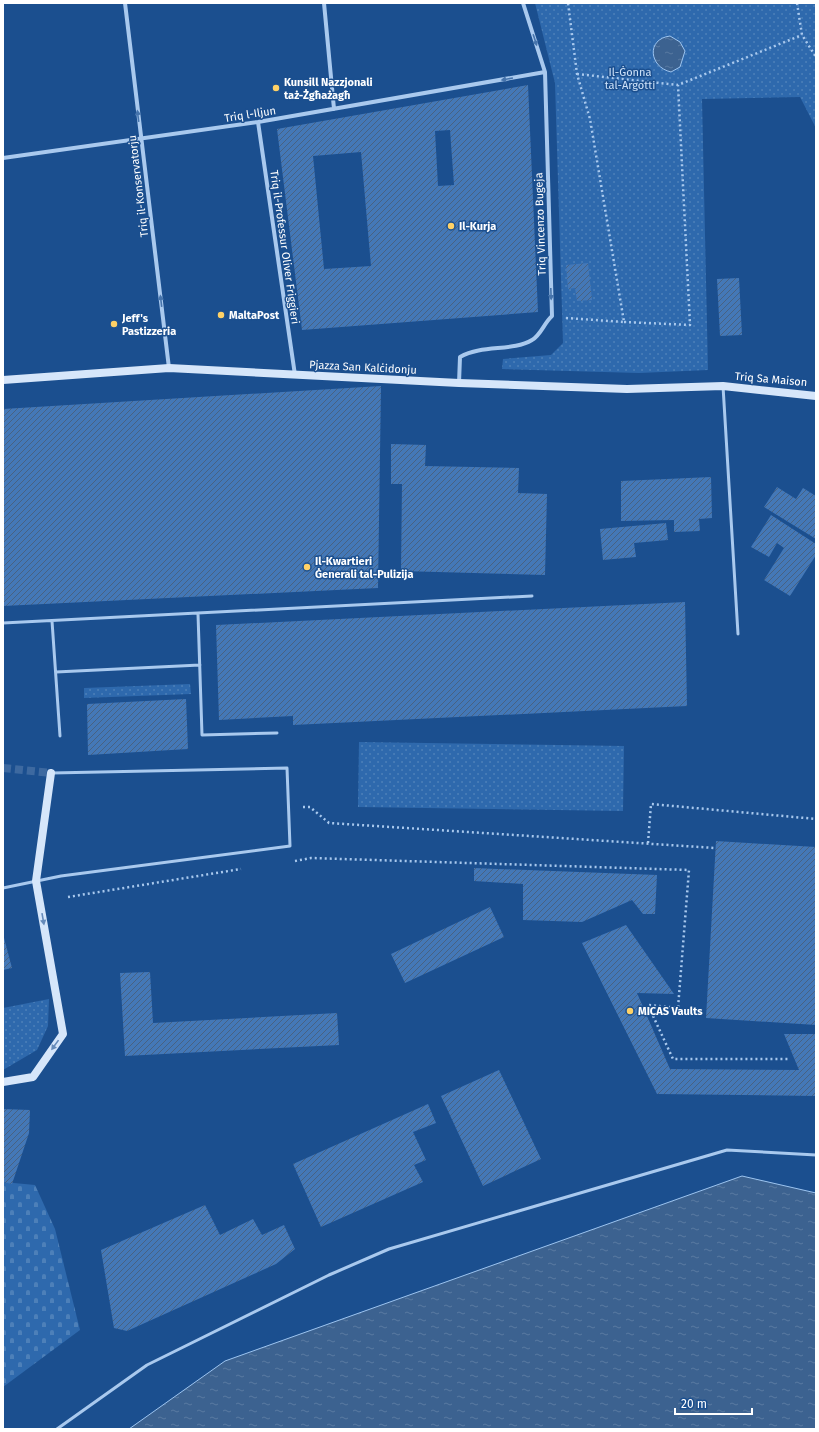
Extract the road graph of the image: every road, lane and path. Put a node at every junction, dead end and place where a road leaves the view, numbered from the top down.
1 (125, 3) edge
2 (324, 3) edge
3 (523, 3) edge
4 (568, 3) edge
5 (797, 3) edge
6 (802, 35) junction
7 (816, 57) edge
8 (545, 72) junction
9 (577, 74) junction
10 (678, 85) junction
11 (334, 109) junction
12 (258, 122) junction
13 (141, 139) junction
14 (3, 158) edge
15 (572, 318) dead end
16 (624, 322) junction
17 (169, 368) junction
18 (294, 375) junction
19 (3, 380) edge
20 (459, 383) junction
21 (723, 386) junction
22 (816, 394) edge
23 (532, 596) dead end
24 (198, 614) junction
25 (52, 621) junction
26 (3, 622) edge
27 (738, 634) dead end
28 (200, 665) junction
29 (56, 672) junction
30 (277, 733) dead end
31 (60, 736) dead end
32 (51, 774) joint
33 (310, 807) dead end
34 (816, 819) edge
35 (648, 844) junction
36 (715, 848) dead end
37 (287, 862) dead end
38 (248, 868) dead end
39 (36, 881) junction
40 (3, 888) edge
41 (68, 897) dead end
42 (789, 1059) dead end
43 (3, 1082) edge
44 (816, 1155) edge
45 (57, 1429) edge

13 -> 1 street, Triq il-Konservatorju
2 - 11 street
3 -> 8 street, Triq Vincenzo Bugeja
4 - 9 path
5 - 6 path
6 - 7 path
6 - 10 path
8 -> 11 street, Triq l-Iljun
8 -> 20 street, Triq Vincenzo Bugeja
9 - 10 path
9 - 16 path
10 - 16 path
11 - 12 street, Triq l-Iljun
12 - 13 street, Triq l-Iljun
12 - 18 street, Triq il-Professur Oliver Friggieri
13 - 14 street, Triq l-Iljun
17 -> 13 street, Triq il-Konservatorju
15 - 16 path
17 - 18 street, Pjazza San Kalċidonju
17 - 19 street, Pjazza San Kalċidonju
18 - 20 street, Pjazza San Kalċidonju
20 - 21 street, Pjazza San Kalċidonju
21 - 22 street, Triq Sa Maison
21 - 27 lane
23 - 24 lane
24 - 25 lane
24 - 28 lane
25 - 26 lane
25 - 29 lane
28 - 29 lane
28 - 30 lane
29 - 31 lane
32 - 39 street
32 - 39 lane
33 - 35 path
34 - 35 path
35 - 36 path
37 - 42 path
38 - 41 path
39 - 40 lane
39 -> 43 street
44 - 45 lane

